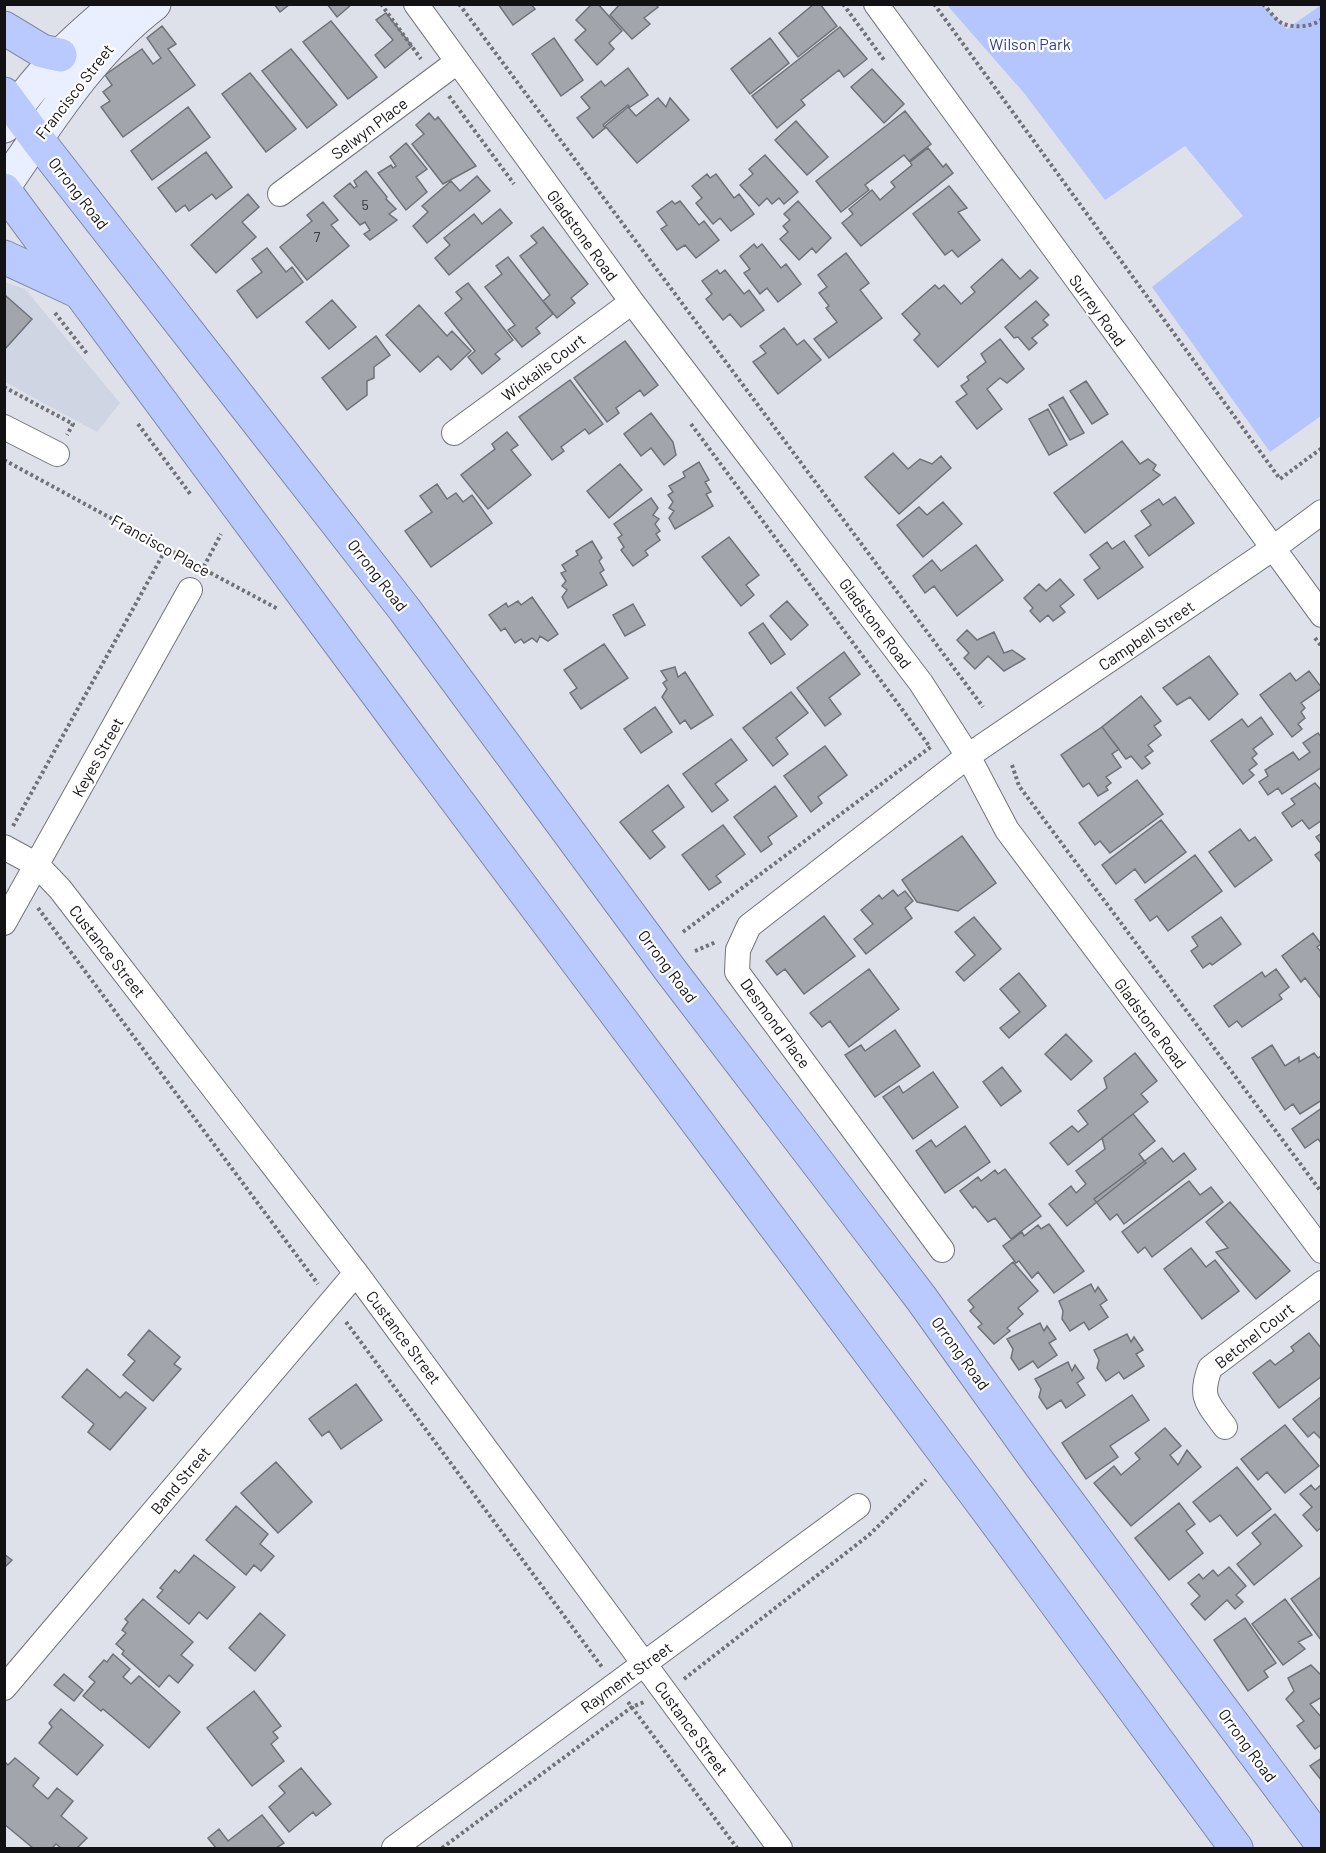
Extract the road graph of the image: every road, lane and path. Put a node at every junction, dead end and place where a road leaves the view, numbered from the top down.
1 (118, 4) edge
2 (154, 4) edge
3 (416, 4) edge
4 (459, 4) edge
5 (876, 4) edge
6 (934, 4) edge
7 (1263, 4) edge
8 (1322, 19) edge
9 (4, 28) edge
10 (60, 55) junction
11 (457, 62) junction
12 (8, 109) edge
13 (37, 139) junction
14 (4, 188) edge
15 (280, 194) dead end
16 (4, 257) edge
17 (81, 293) junction
18 (632, 302) junction
19 (4, 387) edge
20 (73, 423) dead end
21 (4, 427) edge
22 (454, 434) dead end
23 (1322, 448) edge
24 (57, 454) dead end
25 (4, 460) edge
26 (1322, 512) edge
27 (221, 534) dead end
28 (166, 549) junction
29 (1272, 549) junction
30 (203, 568) junction
31 (190, 590) joint
32 (278, 610) dead end
33 (1322, 615) edge
34 (983, 707) dead end
35 (952, 730) junction
36 (968, 756) junction
37 (1012, 765) dead end
38 (7, 839) edge
39 (37, 865) junction
40 (24, 889) junction
41 (4, 923) edge
42 (683, 932) dead end
43 (1322, 1192) edge
44 (942, 1250) dead end
45 (1322, 1251) edge
46 (356, 1273) junction
47 (1322, 1283) edge
48 (331, 1302) junction
49 (1225, 1427) dead end
50 (926, 1480) dead end
51 (858, 1506) dead end
52 (645, 1664) junction
53 (616, 1685) junction
54 (4, 1688) edge
55 (666, 1693) junction
56 (632, 1707) junction
57 (1322, 1844) edge
58 (394, 1848) edge
59 (442, 1848) edge
60 (737, 1848) edge
61 (780, 1848) edge
62 (1236, 1848) edge

1 - 10 street, Francisco Street
2 - 13 street, Francisco Street
3 - 11 street, Gladstone Road
4 - 34 path
5 - 29 street, Surrey Road
6 - 23 path
7 - 8 path
9 - 10 highway
10 - 12 street, Francisco Street
11 - 15 street, Selwyn Place
11 - 18 street, Gladstone Road
12 - 13 highway, Orrong Road
13 - 14 street, Francisco Street
13 - 57 highway, Orrong Road
14 - 17 highway
16 - 17 highway
17 - 62 highway
18 - 22 street, Wickails Court
18 - 35 street, Gladstone Road
19 - 20 path
21 - 24 street
25 - 28 path, Francisco Place
26 - 29 street, Campbell Street
27 - 30 path
28 - 30 path, Francisco Place
28 - 38 path
29 - 33 street, Surrey Road
29 - 36 street, Campbell Street
30 - 31 path
30 - 32 path, Francisco Place
31 - 39 street, Keyes Street
35 - 36 street, Gladstone Road
35 - 42 path
36 - 44 street, Desmond Place
36 - 45 street, Gladstone Road
37 - 43 path
38 - 39 street, Custance Street
39 - 40 street, Keyes Street
39 - 46 street, Custance Street
40 - 41 street, Keyes Street
40 - 48 path
46 - 48 street, Band Street
46 - 52 street, Custance Street
47 - 49 street, Betchel Court
48 - 53 path
48 - 54 street, Band Street
50 - 55 path
51 - 52 street, Rayment Street
52 - 53 street, Rayment Street
52 - 55 street, Custance Street
53 - 56 path
53 - 58 street, Rayment Street
55 - 56 path
55 - 61 street, Custance Street
56 - 59 path
56 - 60 path

